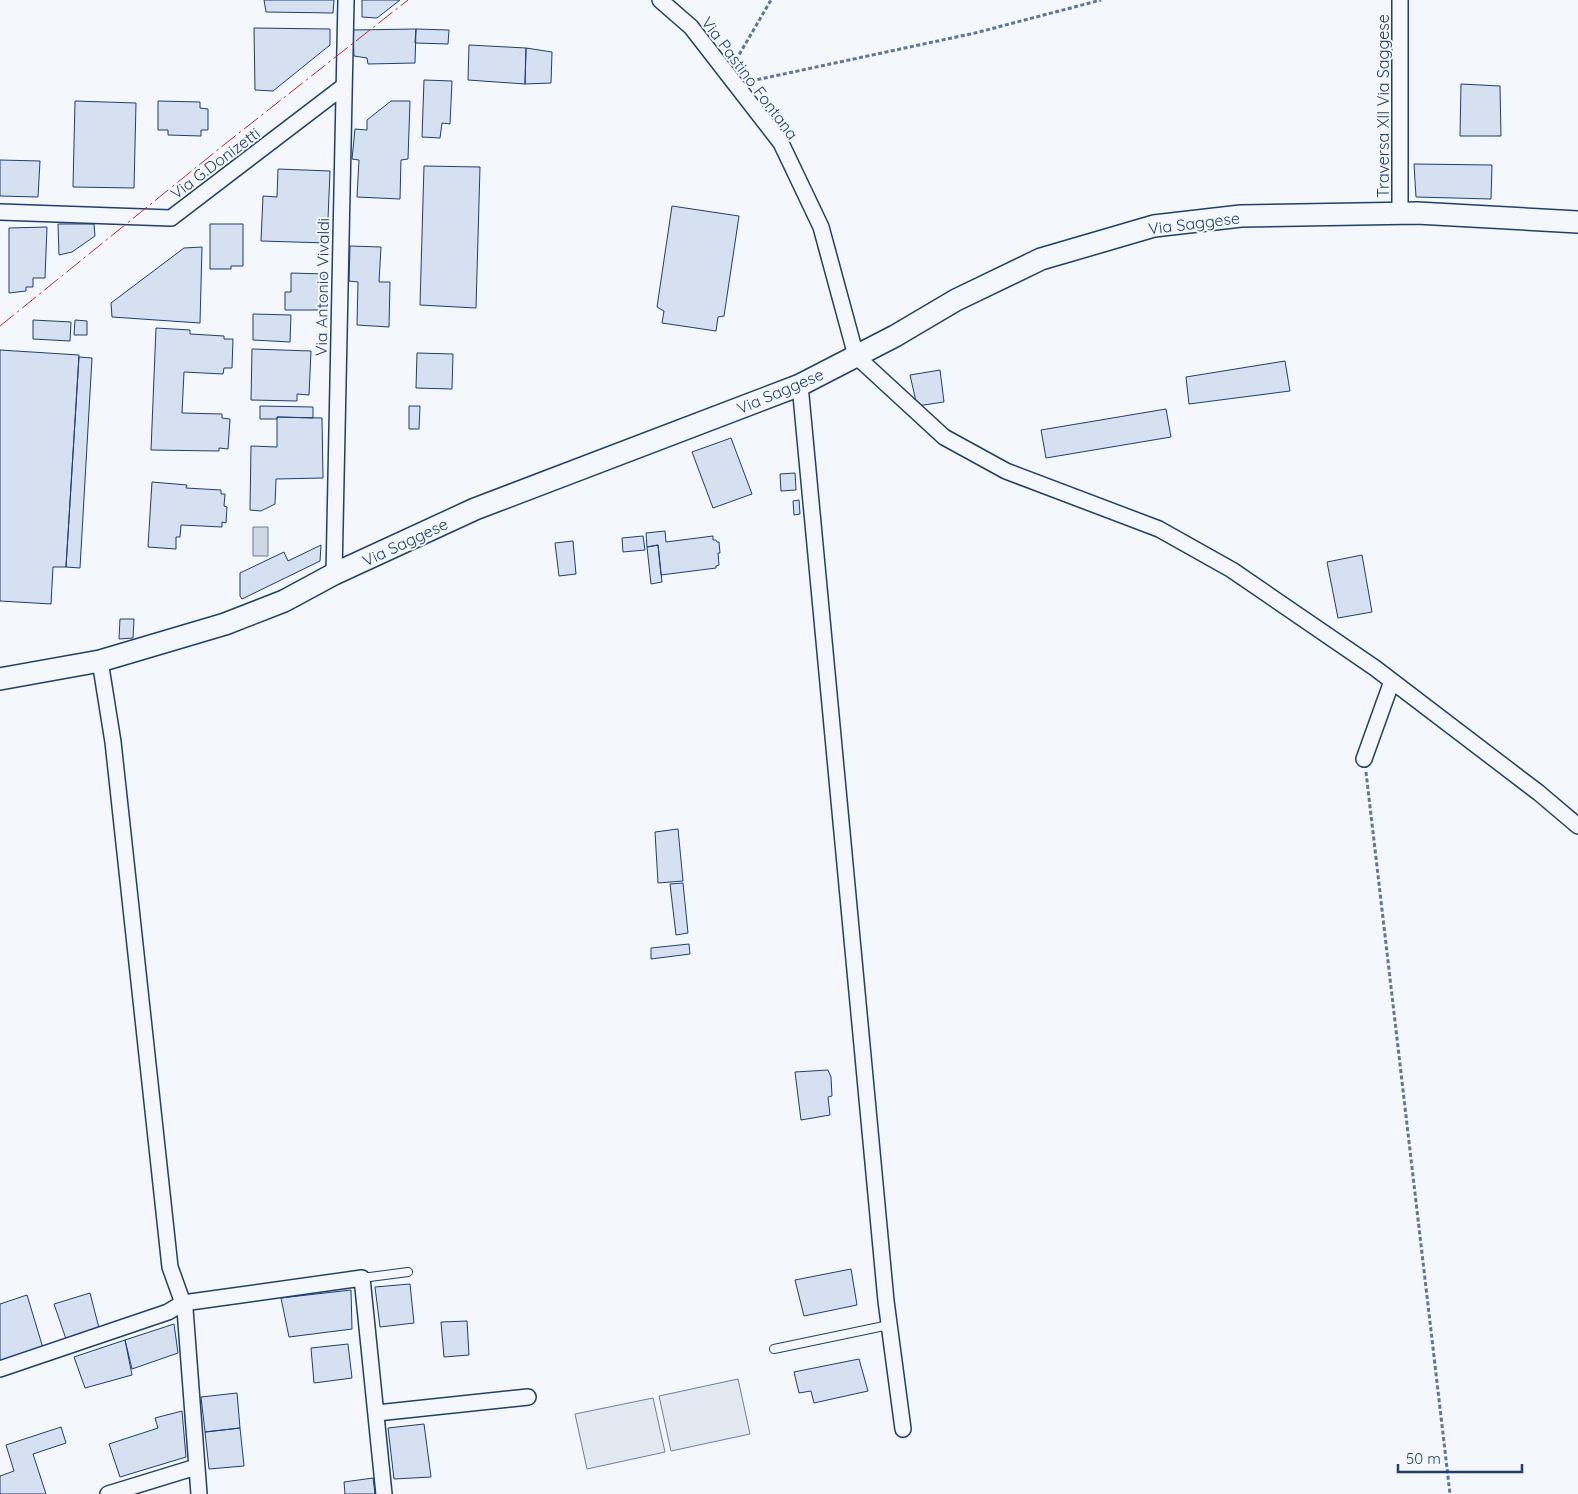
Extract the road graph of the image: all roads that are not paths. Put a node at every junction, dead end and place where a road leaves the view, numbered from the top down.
1 (346, 0) edge
2 (660, 0) edge
3 (1400, 0) edge
4 (344, 86) junction
5 (0, 212) edge
6 (1400, 213) junction
7 (1578, 222) edge
8 (856, 356) junction
9 (800, 385) junction
10 (334, 574) junction
11 (100, 661) junction
12 (0, 679) edge
13 (1392, 681) junction
14 (1364, 759) road end
15 (1578, 826) edge
16 (408, 1272) dead end
17 (362, 1278) junction
18 (183, 1302) junction
19 (889, 1325) junction
20 (774, 1349) dead end
21 (0, 1369) edge
22 (528, 1397) dead end
23 (377, 1413) junction
24 (902, 1429) dead end
25 (196, 1466) junction
26 (108, 1494) edge
27 (199, 1494) edge
28 (384, 1494) edge

1 - 4 street, Via Antonio Vivaldi
2 - 8 street, Via Pastino Fontana
3 - 6 street, Traversa XII Via Saggese
4 - 5 street, Via G.Donizetti
4 - 10 street, Via Antonio Vivaldi
6 - 7 main road, Via Saggese
6 - 8 main road, Via Saggese
8 - 9 main road, Via Saggese
8 - 13 street
9 - 10 main road, Via Saggese
9 - 19 street
10 - 11 main road, Via Saggese
11 - 12 main road, Via Saggese
11 - 18 street
13 - 14 street
13 - 15 street
16 - 17 lane
17 - 18 street
17 - 23 street
18 - 21 street
18 - 25 street
19 - 20 lane
19 - 24 street
22 - 23 street
23 - 28 street
25 - 26 street
25 - 27 street

